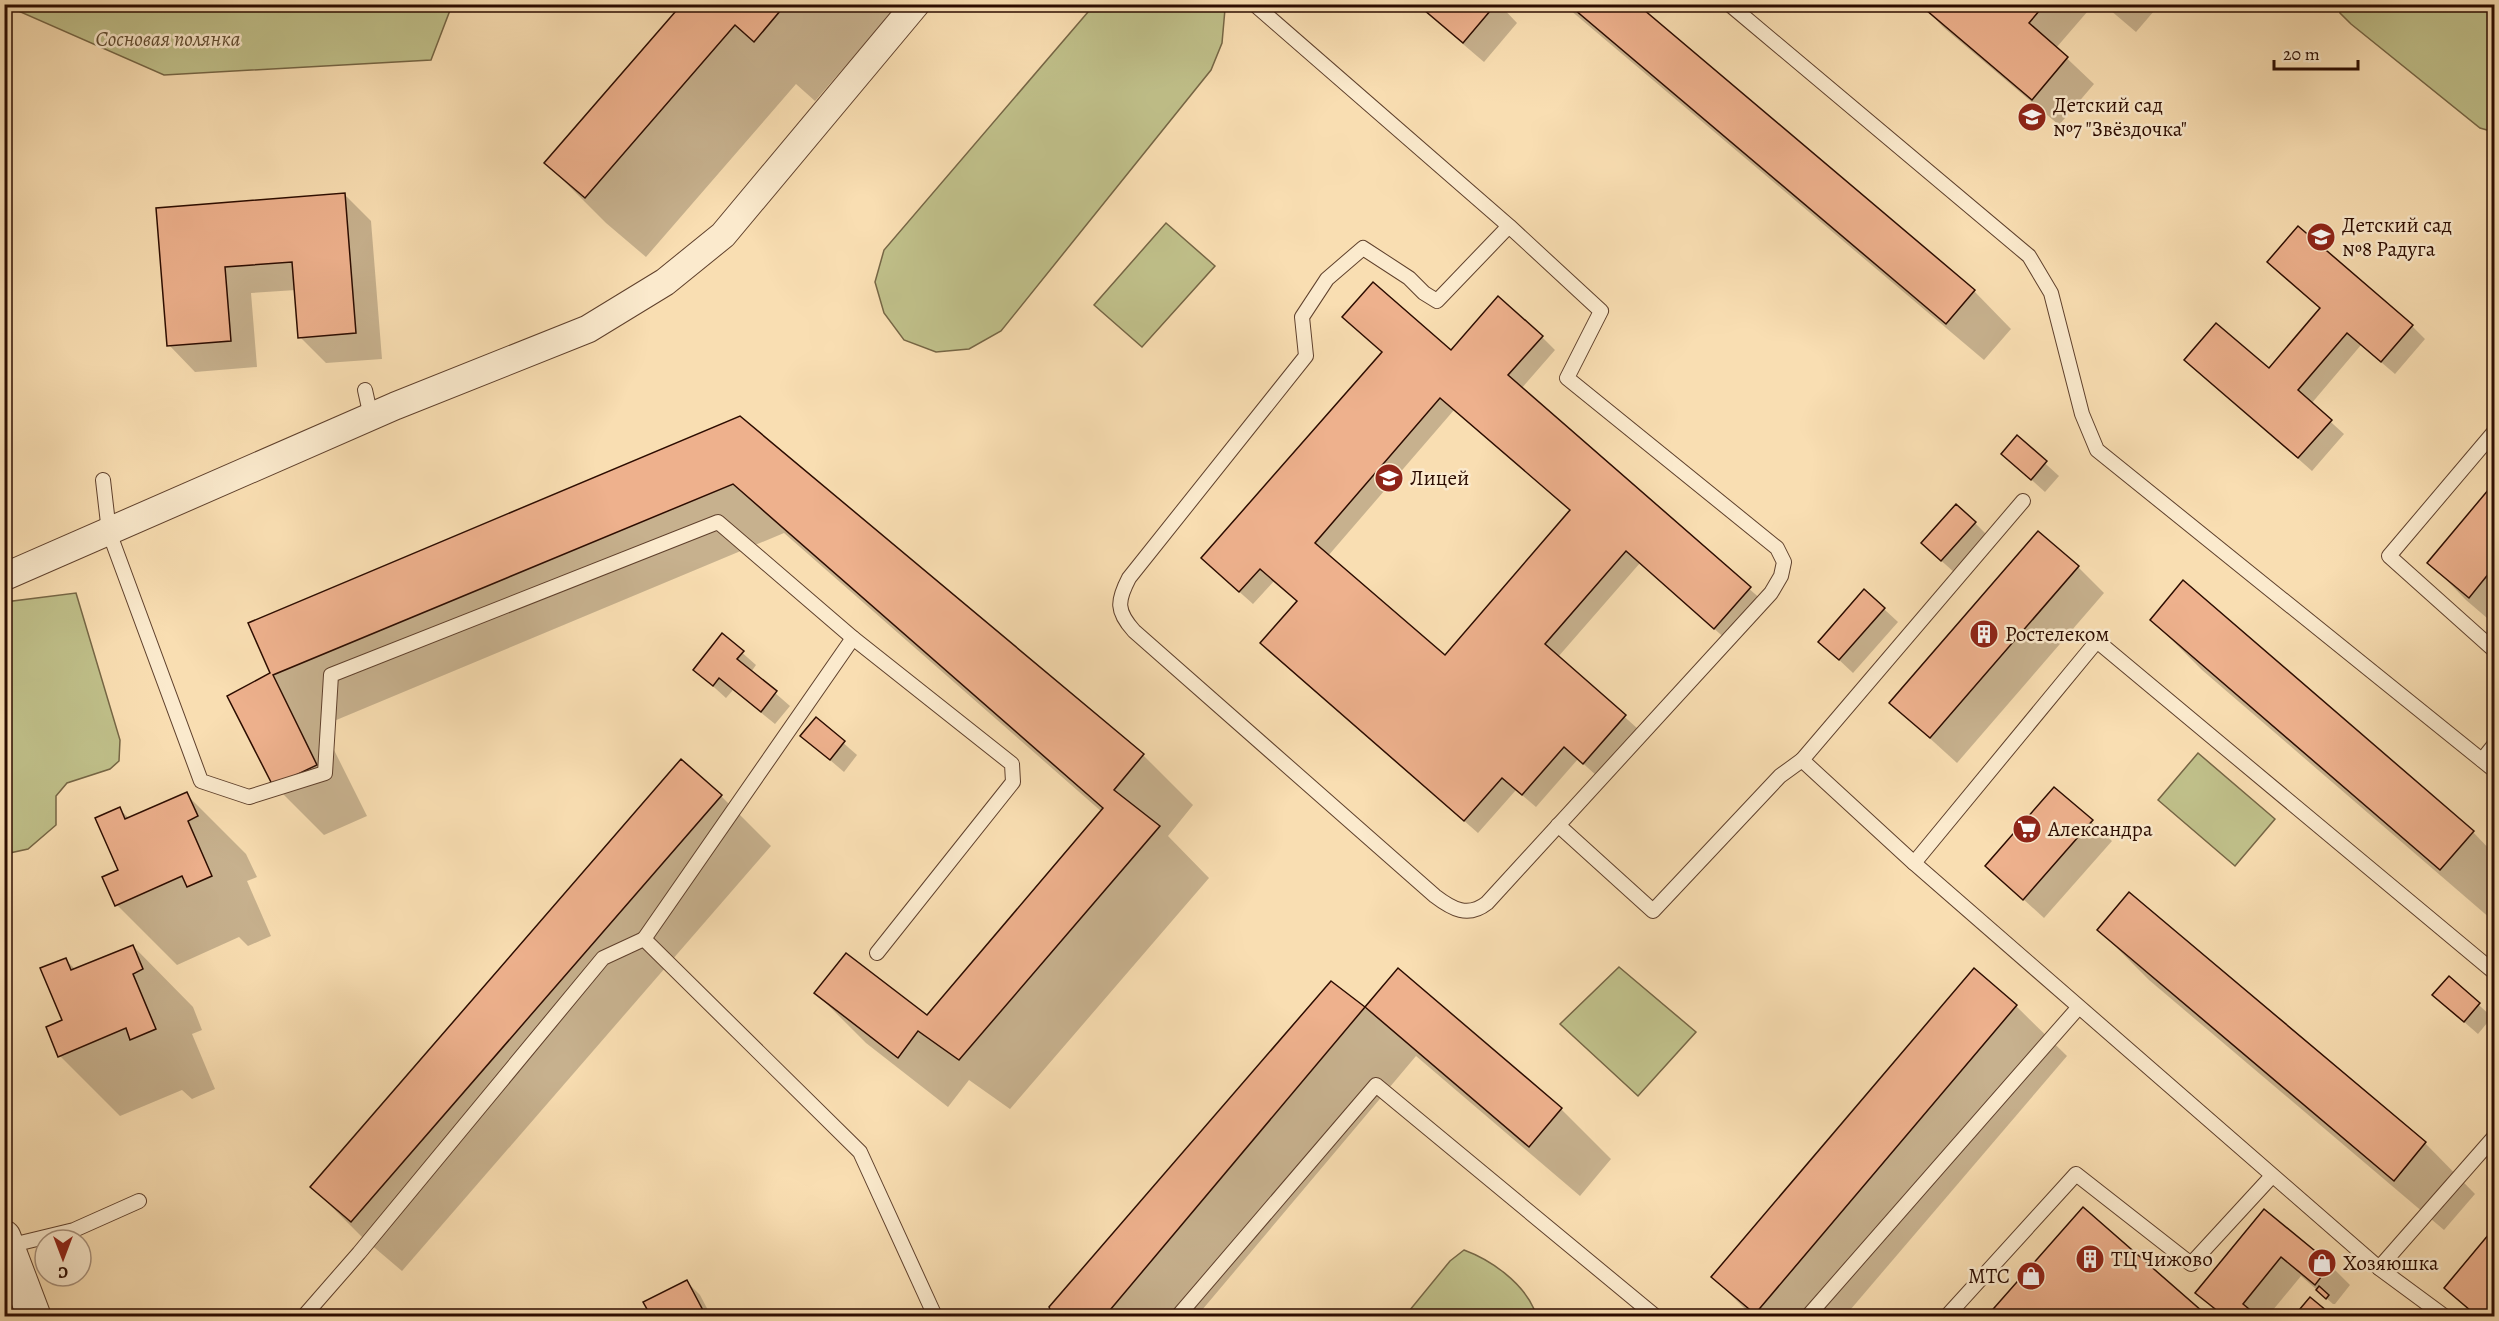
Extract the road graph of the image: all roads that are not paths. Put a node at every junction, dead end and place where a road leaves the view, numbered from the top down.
1 (916, 4) edge
2 (1254, 4) edge
3 (1729, 4) edge
4 (1509, 226) junction
5 (365, 390) dead end
6 (371, 417) junction
7 (2494, 432) edge
8 (103, 480) dead end
9 (2023, 501) dead end
10 (109, 532) junction
11 (4, 577) edge
12 (854, 638) junction
13 (2494, 650) edge
14 (2494, 745) edge
15 (1802, 760) junction
16 (2482, 760) junction
17 (2494, 770) edge
18 (1558, 825) junction
19 (1914, 863) junction
20 (644, 939) junction
21 (877, 952) dead end
22 (2494, 972) edge
23 (2079, 1008) junction
24 (2494, 1137) edge
25 (2272, 1176) junction
26 (139, 1201) dead end
27 (6, 1241) edge
28 (2379, 1268) junction
29 (34, 1317) edge
30 (304, 1317) edge
31 (935, 1317) edge
32 (1178, 1317) edge
33 (1655, 1317) edge
34 (1808, 1317) edge
35 (1947, 1317) edge
36 (2444, 1317) edge

1 - 6 street
2 - 4 lane
3 - 16 lane
4 - 18 lane
4 - 18 lane
5 - 6 lane
6 - 10 street
7 - 13 lane
8 - 10 lane
9 - 15 lane
10 - 11 street
10 - 12 lane
12 - 20 lane
12 - 21 lane
14 - 16 lane
15 - 18 lane
15 - 19 lane
16 - 17 lane
19 - 22 lane
19 - 23 lane
20 - 30 lane
20 - 31 lane
23 - 25 lane
23 - 34 lane
24 - 28 lane
25 - 28 lane
25 - 35 lane
26 - 27 lane
27 - 29 street
28 - 36 lane
32 - 33 lane

